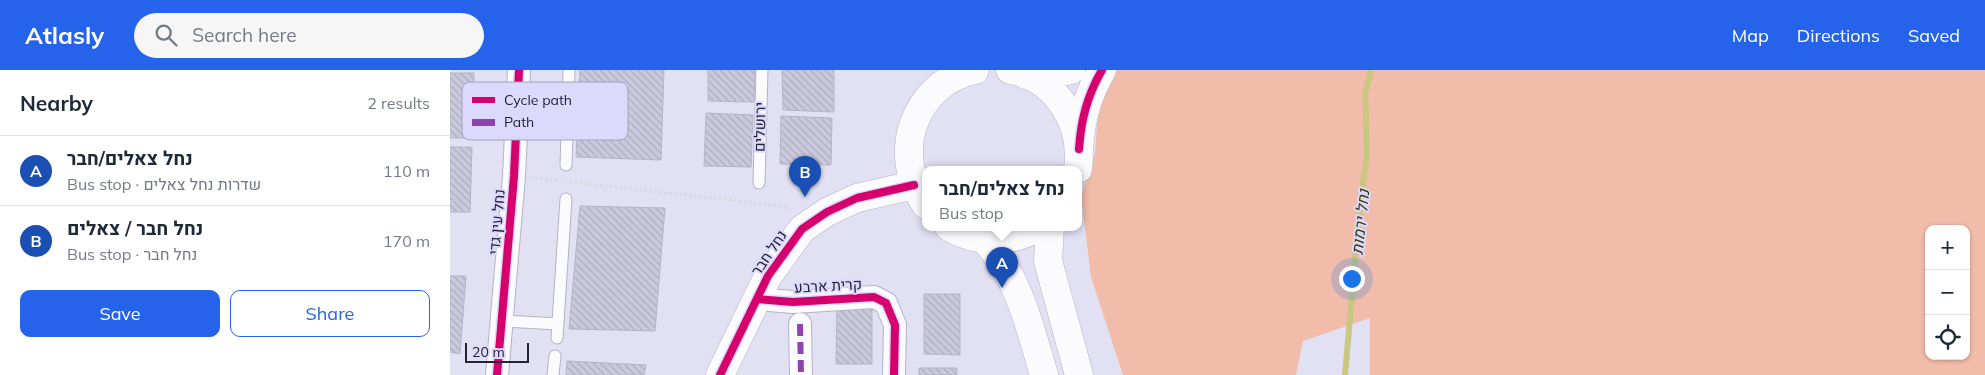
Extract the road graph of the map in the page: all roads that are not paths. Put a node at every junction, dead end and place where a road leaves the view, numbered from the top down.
1 (762, 70) edge
2 (975, 70) edge
3 (1071, 70) edge
4 (1102, 70) edge
5 (1018, 72) edge
6 (935, 81) edge
7 (516, 140) edge
8 (567, 140) edge
9 (1078, 159) edge
10 (566, 165) dead end
11 (759, 183) dead end
12 (920, 195) edge
13 (566, 199) dead end
14 (958, 231) edge
15 (1030, 231) edge
16 (1050, 231) edge
17 (984, 239) junction
18 (757, 299) junction
19 (503, 321) junction
20 (558, 324) junction
21 (800, 324) dead end
22 (557, 338) dead end
23 (555, 356) dead end
24 (497, 375) edge
25 (553, 375) edge
26 (720, 375) edge
27 (801, 375) edge
28 (894, 375) edge
29 (1044, 375) edge
30 (1079, 375) edge

1 - 11 lane, ירושלים
2 - 6 main road
3 - 5 main road
4 - 9 main road
5 - 9 main road
6 - 12 main road
7 - 19 street, נחל עין גדי
8 - 10 lane
12 - 18 main road, נחל חבר
13 - 20 lane
14 - 17 main road
15 - 17 main road
16 - 30 main road
17 - 29 main road
18 - 26 main road, נחל חבר
18 - 28 street, קרית ארבע
19 - 20 lane
19 - 24 street, נחל עין גדי
20 - 22 lane
21 - 27 street
23 - 25 lane

